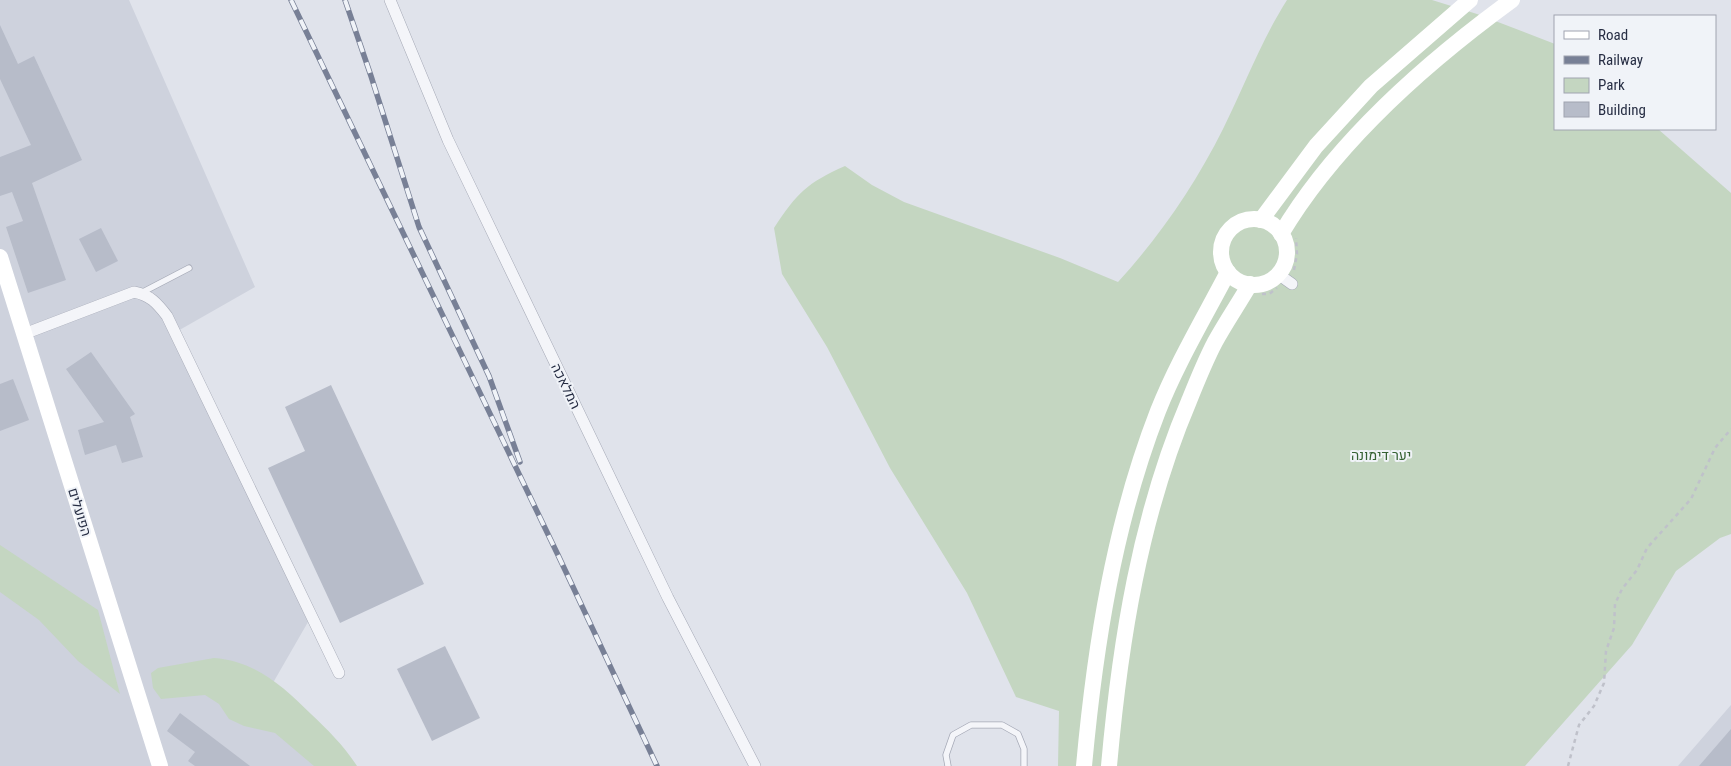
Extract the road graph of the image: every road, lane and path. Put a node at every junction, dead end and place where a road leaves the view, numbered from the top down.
1 (390, 0) edge
2 (1470, 0) edge
3 (1512, 0) edge
4 (1261, 220) junction
5 (1287, 232) junction
6 (0, 257) edge
7 (189, 268) dead end
8 (1228, 272) junction
9 (1285, 280) junction
10 (1253, 290) junction
11 (141, 293) junction
12 (24, 334) junction
13 (1731, 429) edge
14 (339, 673) dead end
15 (160, 766) edge
16 (755, 766) edge
17 (948, 766) edge
18 (1024, 766) edge
19 (1084, 766) edge
20 (1108, 766) edge
21 (1568, 766) edge

1 - 16 street, המלאכה
2 - 4 main road
3 - 5 main road
4 - 5 main road
4 - 8 main road
5 - 9 main road
5 - 9 path
6 - 12 main road, הפועלים
7 - 11 lane
8 - 10 main road
8 - 19 main road
9 - 10 main road
9 - 10 path
10 - 20 main road
11 - 12 street
11 - 14 street
12 - 15 main road, הפועלים
13 - 21 path
17 - 18 lane

